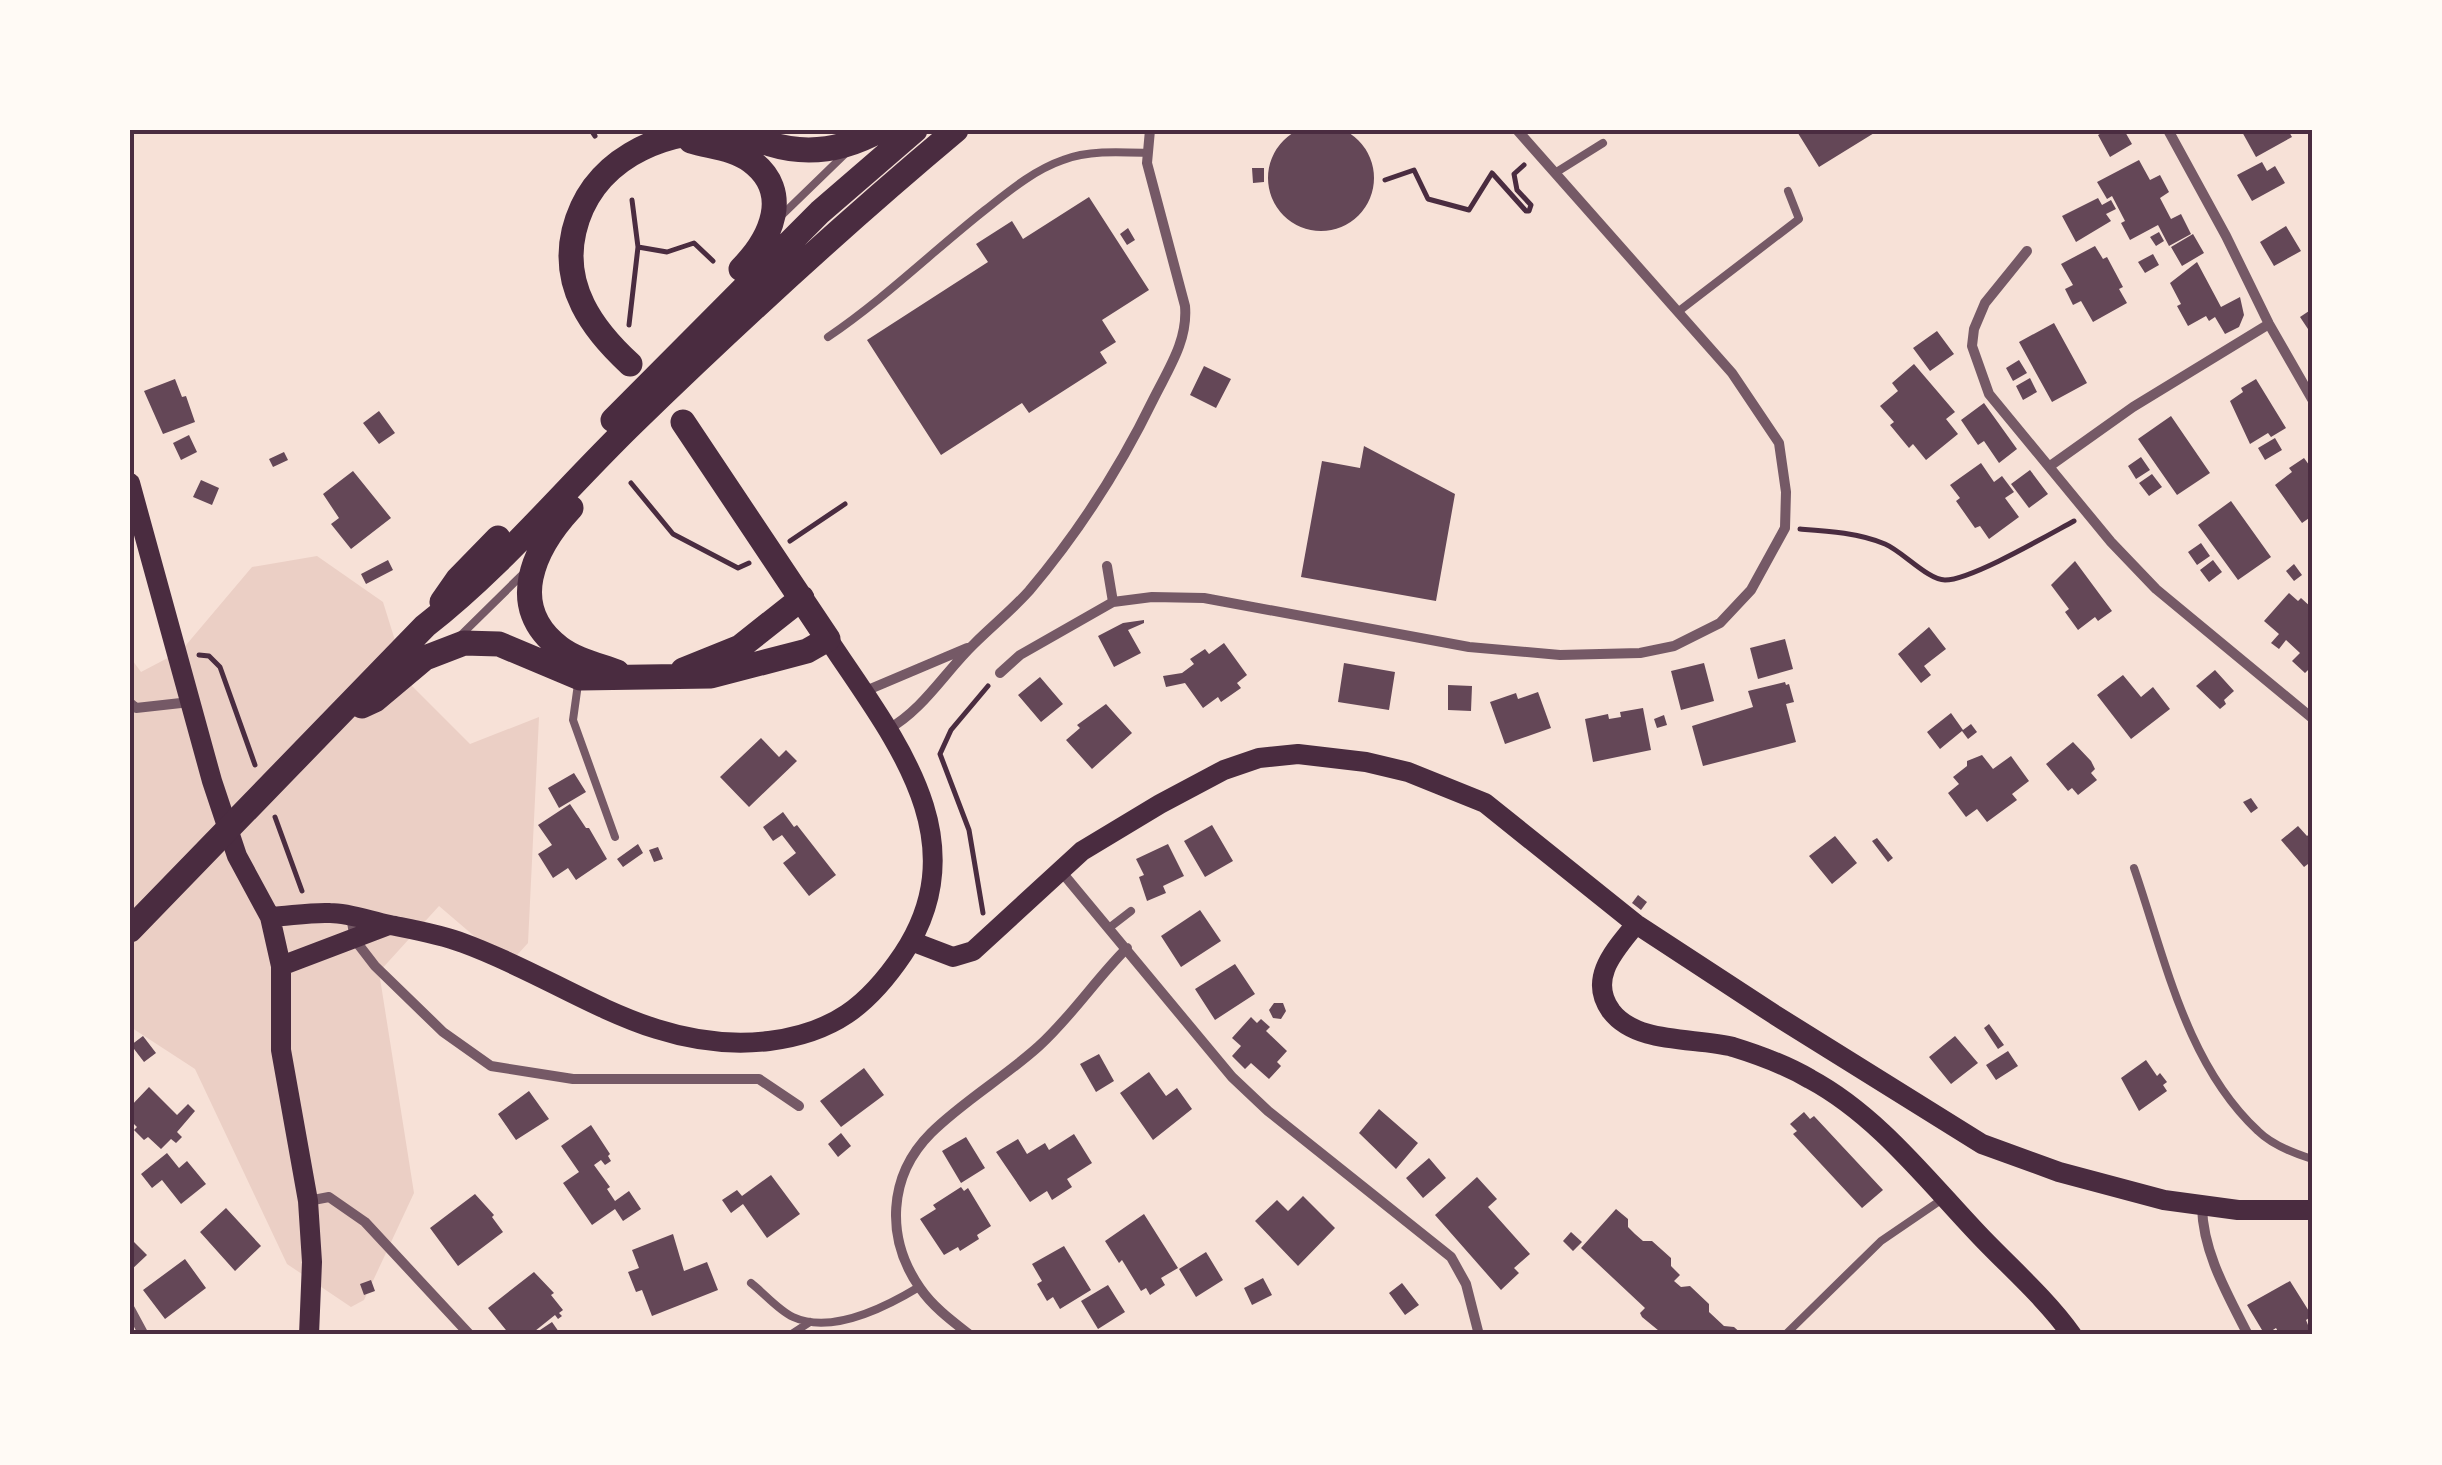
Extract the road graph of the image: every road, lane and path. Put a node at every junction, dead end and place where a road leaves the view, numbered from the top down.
1 (880, 130) edge
2 (915, 130) edge
3 (956, 130) edge
4 (1150, 130) edge
5 (1517, 130) edge
6 (2168, 130) edge
7 (677, 137) junction
8 (857, 143) junction
9 (1603, 143) dead end
10 (1537, 152) junction
11 (1148, 153) junction
12 (1555, 173) junction
13 (1386, 180) dead end
14 (1788, 191) dead end
15 (632, 200) dead end
16 (774, 223) junction
17 (638, 248) junction
18 (2026, 251) dead end
19 (713, 260) dead end
20 (1679, 311) junction
21 (2268, 324) junction
22 (828, 337) dead end
23 (610, 344) junction
24 (677, 354) junction
25 (630, 364) dead end
26 (666, 392) junction
27 (2312, 399) edge
28 (683, 422) dead end
29 (2050, 466) junction
30 (130, 483) edge
31 (631, 483) dead end
32 (846, 504) dead end
33 (2090, 513) junction
34 (1785, 528) junction
35 (790, 541) dead end
36 (752, 562) dead end
37 (532, 564) junction
38 (1107, 566) dead end
39 (802, 598) junction
40 (1113, 602) junction
41 (425, 626) junction
42 (828, 639) junction
43 (972, 645) junction
44 (445, 648) junction
45 (401, 665) junction
46 (583, 669) junction
47 (1000, 672) joint
48 (673, 674) junction
49 (864, 692) junction
50 (190, 702) junction
51 (130, 703) edge
52 (2312, 718) edge
53 (887, 730) junction
54 (615, 837) dead end
55 (2134, 868) dead end
56 (1060, 869) junction
57 (1131, 911) dead end
58 (352, 916) junction
59 (270, 917) junction
60 (984, 918) dead end
61 (1636, 924) junction
62 (390, 925) junction
63 (1109, 928) junction
64 (130, 930) edge
65 (356, 940) junction
66 (912, 941) junction
67 (1126, 948) junction
68 (281, 966) junction
69 (798, 1106) dead end
70 (2312, 1160) edge
71 (1944, 1198) junction
72 (308, 1201) junction
73 (2202, 1207) junction
74 (2312, 1210) edge
75 (751, 1282) dead end
76 (919, 1287) junction
77 (130, 1309) edge
78 (835, 1321) junction
79 (810, 1322) junction
80 (144, 1335) edge
81 (309, 1335) edge
82 (470, 1335) edge
83 (790, 1335) edge
84 (836, 1335) edge
85 (970, 1335) edge
86 (1479, 1335) edge
87 (1785, 1335) edge
88 (2072, 1335) edge
89 (2248, 1335) edge

1 - 8 highway
2 - 24 highway
3 - 26 highway
4 - 11 street
5 - 10 street
6 - 21 street
7 - 8 highway
7 - 16 highway
7 - 23 highway
8 - 16 lane
9 - 12 lane
10 - 12 street
10 - 13 path
11 - 22 lane
11 - 43 street
12 - 20 street
14 - 20 lane
15 - 17 path
16 - 24 highway
17 - 19 path
17 - 23 path
18 - 29 street
20 - 34 street
21 - 27 street
21 - 29 street
23 - 25 highway
24 - 41 highway
26 - 37 highway
26 - 41 highway
28 - 39 highway
29 - 33 street
30 - 50 main road
31 - 36 path
32 - 35 path
33 - 34 path
33 - 52 street
34 - 40 street
37 - 44 lane
37 - 46 highway
38 - 40 street
39 - 42 highway
39 - 48 highway
40 - 47 street
41 - 45 highway
42 - 48 highway
42 - 49 main road
43 - 49 street
43 - 53 street
44 - 45 highway
44 - 46 highway
45 - 64 highway
46 - 48 highway
46 - 54 lane
47 - 60 path
49 - 53 main road
50 - 51 street
50 - 59 main road
53 - 66 main road
55 - 70 lane
56 - 61 main road
56 - 63 street
56 - 66 main road
57 - 63 lane
58 - 59 main road
58 - 62 main road
58 - 65 street
59 - 68 main road
61 - 71 main road
61 - 73 main road
62 - 65 main road
62 - 66 main road
63 - 67 street
65 - 68 main road
65 - 69 street
67 - 76 street
67 - 86 street
68 - 72 main road
71 - 87 lane
71 - 88 main road
72 - 81 main road
72 - 82 street
73 - 74 main road
73 - 89 street
75 - 79 lane
76 - 78 lane
76 - 85 street
77 - 80 street
78 - 79 lane
78 - 84 lane
79 - 83 lane

